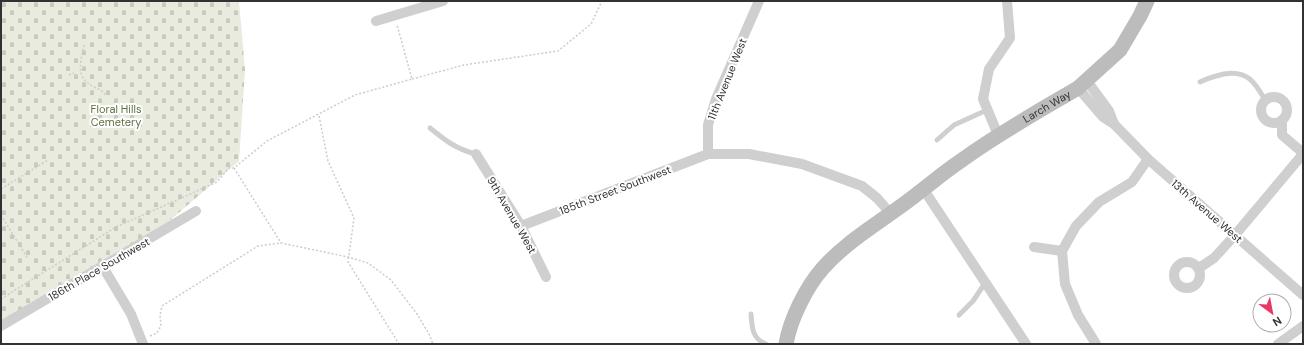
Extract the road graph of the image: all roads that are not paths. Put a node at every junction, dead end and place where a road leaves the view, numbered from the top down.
1 (759, 1) edge
2 (1007, 1) edge
3 (1147, 1) edge
4 (438, 2) edge
5 (376, 21) dead end
6 (1200, 82) dead end
7 (1082, 84) junction
8 (1265, 100) junction
9 (987, 110) junction
10 (1282, 120) junction
11 (430, 128) dead end
12 (998, 135) junction
13 (936, 140) dead end
14 (1303, 153) edge
15 (476, 154) joint
16 (708, 154) junction
17 (1148, 159) junction
18 (924, 190) junction
19 (196, 211) dead end
20 (891, 214) junction
21 (521, 226) junction
22 (1235, 235) junction
23 (1034, 247) dead end
24 (1062, 251) junction
25 (103, 267) junction
26 (1199, 268) dead end
27 (546, 277) dead end
28 (986, 282) junction
29 (1303, 295) edge
30 (751, 314) dead end
31 (959, 314) dead end
32 (1, 326) edge
33 (1303, 326) edge
34 (142, 342) edge
35 (766, 344) edge
36 (786, 344) edge
37 (1026, 344) edge
38 (1096, 344) edge
39 (1278, 344) edge

1 - 16 street, 11th Avenue West
2 - 9 street
3 - 7 main road, Larch Way
4 - 5 street
6 - 8 lane
7 - 12 main road, Larch Way
7 - 17 street, 13th Avenue West
8 - 10 street
8 - 10 street
9 - 12 street
9 - 13 lane
10 - 14 street
11 - 15 lane
12 - 18 main road, Larch Way
14 - 22 street
15 - 21 street, 9th Avenue West
16 - 20 street
16 - 21 street, 185th Street Southwest
17 - 22 street, 13th Avenue West
17 - 24 street
18 - 20 main road, Larch Way
18 - 28 street
19 - 25 street, 186th Place Southwest
20 - 36 main road, Larch Way
21 - 27 street, 9th Avenue West
22 - 26 street
22 - 29 street, 13th Avenue West
23 - 24 street
24 - 38 street
25 - 32 street, 186th Place Southwest
25 - 34 street
28 - 31 lane
28 - 37 street
30 - 35 lane
33 - 39 street

